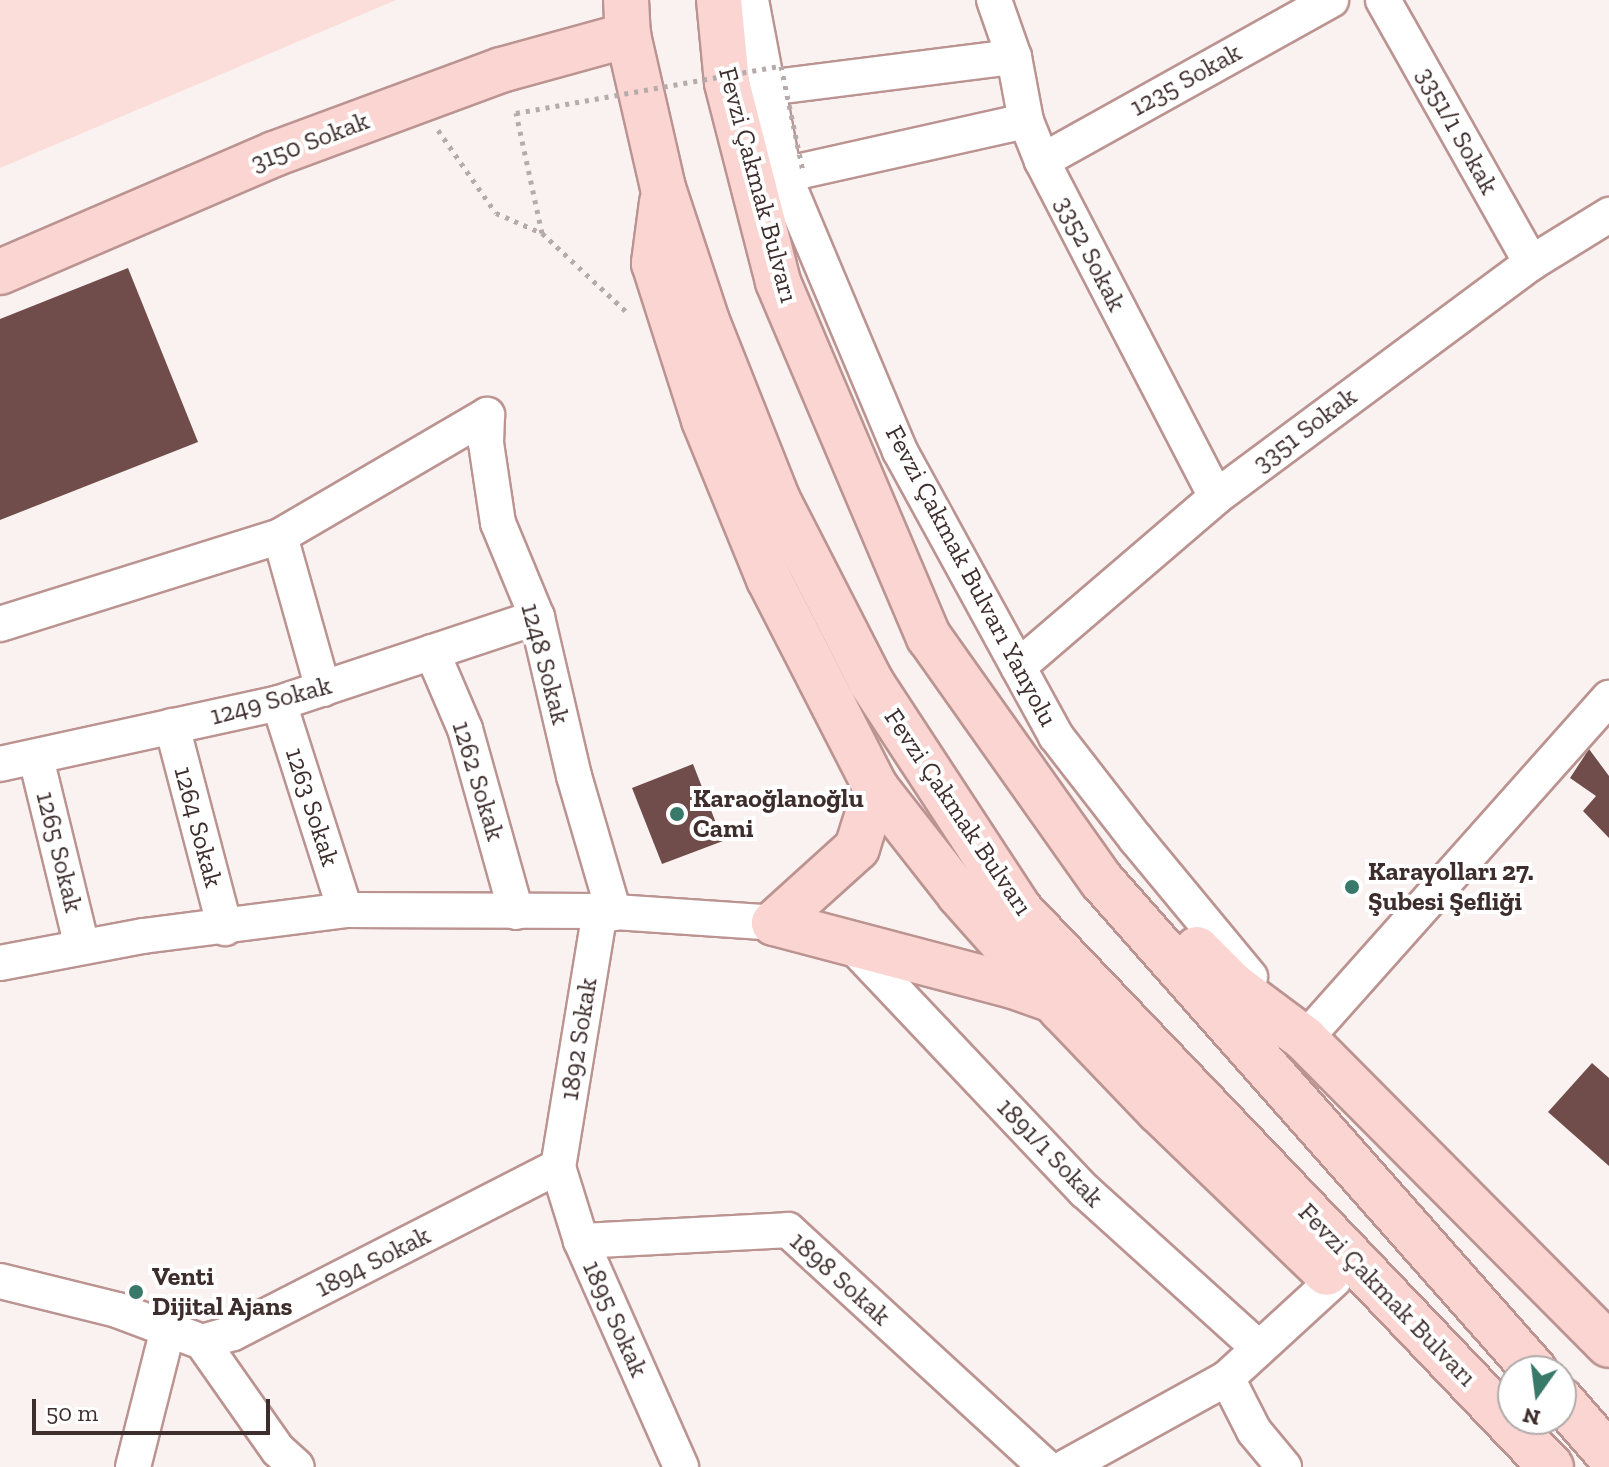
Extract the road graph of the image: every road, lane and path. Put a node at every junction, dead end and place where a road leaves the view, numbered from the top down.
1 (719, 0) edge
2 (751, 0) edge
3 (994, 0) edge
4 (1331, 0) edge
5 (1383, 0) edge
6 (612, 19) edge
7 (1014, 57) junction
8 (767, 88) junction
9 (418, 101) junction
10 (1026, 121) junction
11 (1042, 161) junction
12 (793, 173) junction
13 (663, 188) junction
14 (1609, 215) edge
15 (542, 233) junction
16 (654, 263) junction
17 (1531, 263) junction
18 (0, 272) edge
19 (632, 317) dead end
20 (1216, 497) junction
21 (280, 536) junction
22 (537, 617) junction
23 (0, 624) edge
24 (432, 652) junction
25 (1018, 667) junction
26 (323, 689) junction
27 (1609, 698) edge
28 (279, 703) junction
29 (172, 726) junction
30 (36, 758) junction
31 (1016, 760) junction
32 (0, 764) edge
33 (876, 788) junction
34 (345, 910) junction
35 (516, 912) junction
36 (607, 912) junction
37 (774, 923) junction
38 (225, 928) junction
39 (852, 945) junction
40 (82, 946) junction
41 (0, 963) edge
42 (1054, 1000) junction
43 (1305, 1039) junction
44 (558, 1167) junction
45 (581, 1241) junction
46 (1334, 1280) junction
47 (0, 1281) edge
48 (168, 1329) junction
49 (202, 1342) junction
50 (1609, 1345) edge
51 (1259, 1348) junction
52 (1521, 1355) edge
53 (1227, 1378) junction
54 (1577, 1418) edge
55 (1609, 1455) edge
56 (133, 1467) edge
57 (297, 1467) edge
58 (681, 1467) edge
59 (1046, 1467) edge
60 (1066, 1467) edge
61 (1284, 1467) edge
62 (1510, 1467) edge
63 (1551, 1467) edge

1 - 31 main road, Fevzi Çakmak Bulvarı
2 - 8 street, Fevzi Çakmak Bulvarı Yanyolu
3 - 7 street, 3352 Sokak
4 - 11 street, 1235 Sokak
5 - 17 street, 3351/1 Sokak
6 - 9 main road, 3150 Sokak
6 - 13 main road, Fevzi Çakmak Bulvarı
6 - 16 main road
7 - 8 street
7 - 10 street, 3352 Sokak
8 - 12 street, Fevzi Çakmak Bulvarı Yanyolu
9 - 15 path
9 - 18 main road, 3150 Sokak
10 - 11 street, 3352 Sokak
10 - 12 street
11 - 20 street, 3352 Sokak
12 - 15 path, bridge
12 - 25 street, Fevzi Çakmak Bulvarı Yanyolu
13 - 16 main road
13 - 63 main road, Fevzi Çakmak Bulvarı
14 - 17 street, 3351 Sokak
15 - 19 path
16 - 33 main road
17 - 20 street, 3351 Sokak
20 - 25 street, 3351 Sokak
21 - 22 street, 1248 Sokak
21 - 23 street
21 - 26 street
22 - 24 street, 1249 Sokak
22 - 36 street, 1248 Sokak
24 - 26 street, 1249 Sokak
24 - 35 street, 1262 Sokak
25 - 43 street, Fevzi Çakmak Bulvarı Yanyolu
26 - 28 street, 1249 Sokak
27 - 43 street
28 - 29 street, 1249 Sokak
28 - 34 street, 1263 Sokak
29 - 30 street, 1249 Sokak
29 - 38 street, 1264 Sokak
30 - 32 street, 1249 Sokak
30 - 40 street, 1265 Sokak
31 - 43 main road
31 - 52 main road, Fevzi Çakmak Bulvarı
33 - 37 main road
33 - 42 main road
34 - 35 street
34 - 38 street
35 - 36 street
36 - 37 street
36 - 44 street, 1892 Sokak
37 - 39 main road
38 - 40 street
39 - 42 main road
39 - 51 street, 1891/1 Sokak
40 - 41 street
42 - 46 main road
43 - 50 main road
44 - 45 street, 1895 Sokak
44 - 49 street, 1894 Sokak
45 - 58 street, 1895 Sokak
45 - 59 street, 1898 Sokak
46 - 51 street
46 - 62 main road
47 - 48 street
48 - 49 street
48 - 56 street
49 - 57 street
51 - 53 street
53 - 60 street
53 - 61 street
54 - 55 main road

